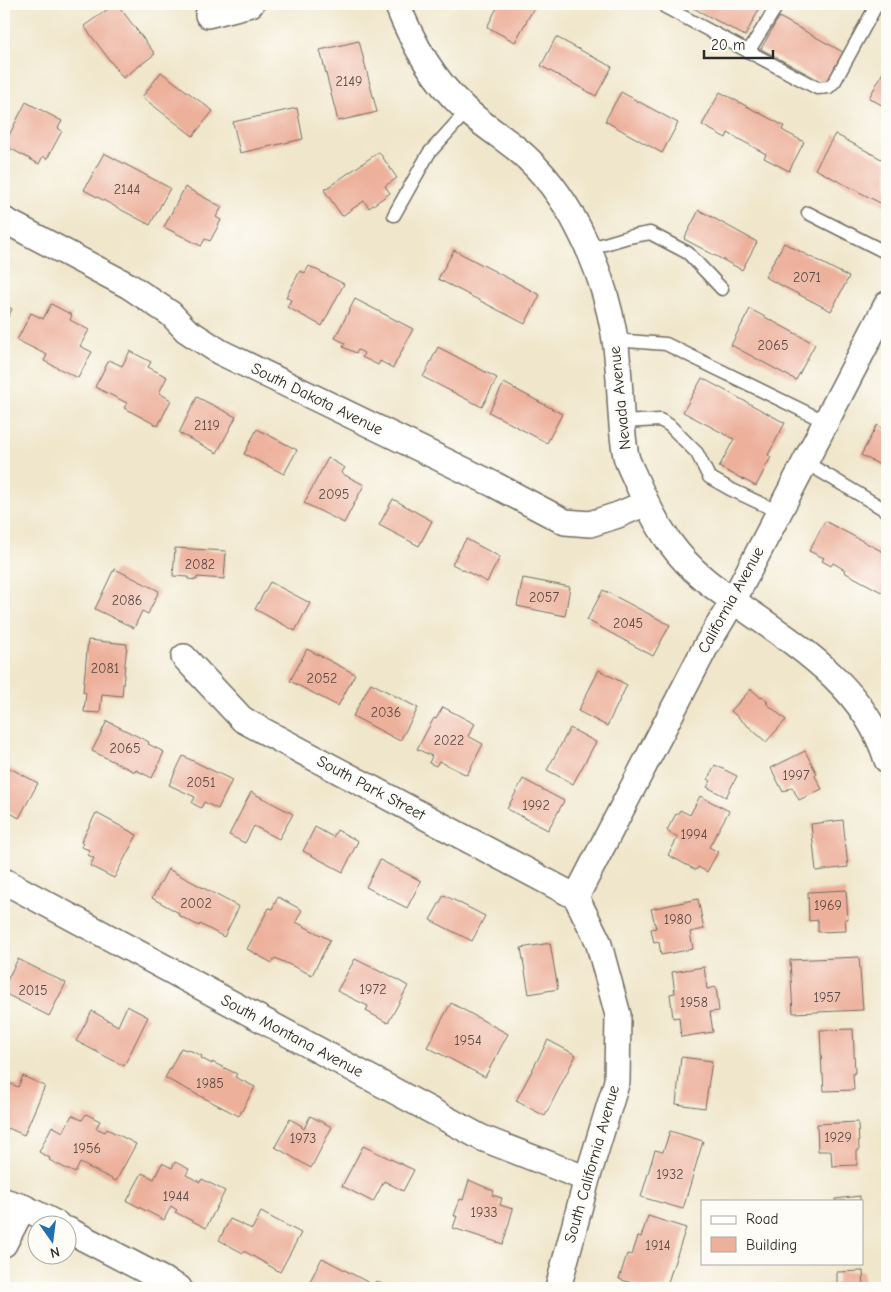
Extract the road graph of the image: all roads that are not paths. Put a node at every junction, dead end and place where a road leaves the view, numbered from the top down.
1 (251, 4) edge
2 (397, 4) edge
3 (778, 4) edge
4 (877, 4) edge
5 (663, 5) edge
6 (208, 15) dead end
7 (748, 52) junction
8 (467, 111) junction
9 (808, 213) dead end
10 (394, 215) dead end
11 (4, 220) edge
12 (588, 249) junction
13 (887, 253) edge
14 (722, 289) dead end
15 (887, 304) edge
16 (614, 340) junction
17 (622, 422) junction
18 (826, 422) junction
19 (805, 462) junction
20 (646, 503) junction
21 (887, 511) edge
22 (779, 512) junction
23 (733, 601) junction
24 (184, 657) dead end
25 (887, 760) edge
26 (4, 881) edge
27 (576, 897) junction
28 (587, 1179) junction
29 (13, 1204) edge
30 (35, 1214) edge
31 (78, 1235) edge
32 (4, 1244) edge
33 (179, 1288) edge
34 (558, 1288) edge

1 - 6 street
2 - 8 street, Nevada Avenue
3 - 7 lane
4 - 7 lane
5 - 7 lane
8 - 10 lane
8 - 12 street, Nevada Avenue
9 - 13 lane
11 - 20 street, South Dakota Avenue
12 - 14 lane
12 - 16 street, Nevada Avenue
15 - 18 street, California Avenue
16 - 17 street, Nevada Avenue
16 - 18 lane
17 - 20 street, Nevada Avenue
17 - 22 lane
18 - 19 street, California Avenue
19 - 21 lane
19 - 22 street, California Avenue
20 - 23 street, Nevada Avenue
22 - 23 street, California Avenue
23 - 25 street, Nevada Avenue
23 - 27 street, California Avenue
24 - 27 street, South Park Street
26 - 28 street, South Montana Avenue
27 - 28 street, South California Avenue
28 - 34 street, South California Avenue
29 - 30 street
29 - 32 street
31 - 33 street

